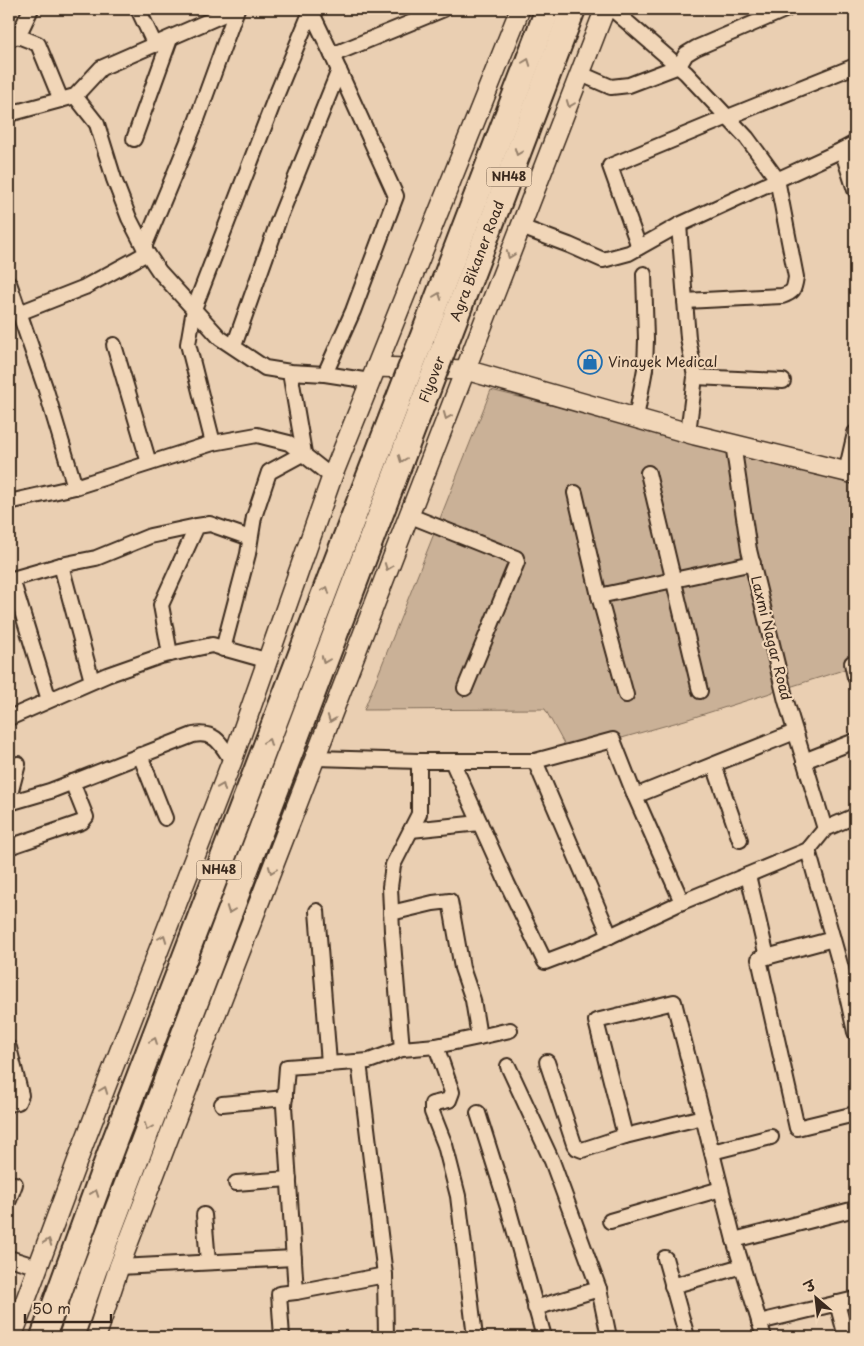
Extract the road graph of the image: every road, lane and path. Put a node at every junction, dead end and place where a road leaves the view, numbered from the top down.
1 (31, 9) edge
2 (138, 9) edge
3 (237, 9) edge
4 (444, 9) edge
5 (520, 9) edge
6 (548, 9) edge
7 (573, 9) edge
8 (605, 9) edge
9 (612, 9) edge
10 (787, 9) edge
11 (310, 10) edge
12 (13, 37) edge
13 (170, 39) junction
14 (155, 45) junction
15 (332, 55) junction
16 (678, 66) junction
17 (855, 66) edge
18 (339, 70) junction
19 (581, 74) junction
20 (75, 96) junction
21 (61, 100) junction
22 (9, 114) edge
23 (728, 117) junction
24 (134, 138) dead end
25 (855, 143) edge
26 (842, 150) junction
27 (777, 179) junction
28 (855, 190) edge
29 (679, 225) junction
30 (521, 227) junction
31 (639, 247) junction
32 (146, 250) junction
33 (644, 274) dead end
34 (9, 283) edge
35 (685, 301) junction
36 (194, 309) junction
37 (20, 313) junction
38 (114, 345) dead end
39 (445, 345) joint
40 (234, 346) junction
41 (466, 370) junction
42 (290, 372) junction
43 (325, 374) junction
44 (373, 374) junction
45 (695, 377) junction
46 (783, 382) dead end
47 (636, 418) junction
48 (688, 433) junction
49 (855, 433) edge
50 (213, 443) junction
51 (733, 444) junction
52 (304, 453) junction
53 (149, 463) junction
54 (648, 473) dead end
55 (851, 473) edge
56 (332, 477) junction
57 (74, 487) junction
58 (575, 493) dead end
59 (9, 502) edge
60 (408, 515) junction
61 (197, 526) junction
62 (250, 538) junction
63 (753, 563) junction
64 (61, 565) junction
65 (11, 579) edge
66 (673, 580) junction
67 (599, 596) junction
68 (223, 649) junction
69 (170, 654) junction
70 (269, 661) junction
71 (852, 663) dead end
72 (855, 677) edge
73 (92, 681) junction
74 (465, 688) dead end
75 (700, 691) dead end
76 (626, 695) dead end
77 (49, 700) junction
78 (9, 718) edge
79 (795, 732) junction
80 (855, 741) edge
81 (140, 755) junction
82 (316, 758) junction
83 (232, 761) junction
84 (419, 761) junction
85 (452, 761) junction
86 (535, 761) junction
87 (804, 761) junction
88 (18, 764) dead end
89 (714, 765) junction
90 (72, 782) junction
91 (635, 796) junction
92 (9, 798) edge
93 (9, 803) edge
94 (855, 816) edge
95 (165, 818) dead end
96 (480, 824) junction
97 (825, 829) junction
98 (411, 830) junction
99 (740, 840) dead end
100 (9, 847) edge
101 (808, 850) junction
102 (748, 875) junction
103 (682, 902) junction
104 (317, 911) dead end
105 (391, 913) junction
106 (610, 936) junction
107 (833, 939) junction
108 (768, 956) junction
109 (510, 1030) dead end
110 (855, 1032) edge
111 (479, 1037) junction
112 (436, 1046) junction
113 (9, 1048) edge
114 (402, 1050) junction
115 (359, 1062) junction
116 (547, 1062) dead end
117 (329, 1063) junction
118 (508, 1066) dead end
119 (285, 1098) junction
120 (9, 1104) edge
121 (222, 1104) dead end
122 (478, 1113) dead end
123 (855, 1114) edge
124 (703, 1117) junction
125 (625, 1136) junction
126 (771, 1137) dead end
127 (712, 1152) junction
128 (289, 1179) junction
129 (236, 1183) dead end
130 (15, 1184) dead end
131 (721, 1189) junction
132 (9, 1200) edge
133 (855, 1210) edge
134 (204, 1215) dead end
135 (610, 1221) dead end
136 (734, 1240) junction
137 (9, 1258) edge
138 (294, 1258) junction
139 (666, 1258) dead end
140 (208, 1262) junction
141 (742, 1266) junction
142 (38, 1267) junction
143 (119, 1267) junction
144 (385, 1275) junction
145 (672, 1286) junction
146 (600, 1288) junction
147 (296, 1292) junction
148 (855, 1299) edge
149 (837, 1303) junction
150 (535, 1308) junction
151 (759, 1322) junction
152 (12, 1337) edge
153 (43, 1337) edge
154 (71, 1337) edge
155 (96, 1337) edge
156 (280, 1337) edge
157 (386, 1337) edge
158 (475, 1337) edge
159 (544, 1337) edge
160 (609, 1337) edge
161 (687, 1337) edge
162 (764, 1337) edge
163 (846, 1337) edge

1 - 12 street
2 - 14 street
3 - 13 street
3 - 32 street
4 - 15 street
5 - 44 street
153 -> 6 highway, Flyover / NH48, bridge
7 -> 39 highway, Agra Bikaner Road / NH48
8 - 19 street
9 - 16 street
10 - 16 street
11 - 15 street
11 - 36 street
12 - 21 street
13 - 14 street
13 - 24 street
14 - 20 street
15 - 18 street
16 - 19 street
16 - 23 street
17 - 23 street
18 - 40 street
18 - 43 street
19 -> 30 street
20 - 21 street
20 - 32 street
21 - 22 street
23 - 27 street
23 - 31 street
25 - 26 street
26 - 27 street
26 - 28 street
27 - 29 street
27 - 35 street
29 - 31 street
29 - 35 street
30 - 31 street
30 -> 41 street
32 - 36 street
32 - 37 street
33 - 47 street
34 - 37 street
35 - 45 street
36 - 40 street
36 - 50 street
37 - 57 street
38 - 53 street
39 -> 154 highway, Flyover / NH48, bridge
40 - 42 street
41 - 44 street
41 - 47 street
41 -> 60 street
42 - 43 street
42 - 52 street
43 - 44 street
44 - 56 street
45 - 46 street
45 - 48 street
47 - 48 street
48 - 51 street
49 - 55 street
50 - 52 street
50 - 53 street
51 - 55 street
51 - 63 street, Laxmi Nagar Road
52 - 56 street
52 - 62 street
53 - 57 street
54 - 66 street
56 - 70 street
57 - 59 street
58 - 67 street
60 - 74 street
60 -> 82 street
61 - 62 street
61 - 64 street
61 - 69 street
62 - 68 street
63 - 66 street
63 - 79 street, Laxmi Nagar Road
64 - 65 street
64 - 73 street
65 - 77 street
66 - 67 street
66 - 75 street
67 - 76 street
68 - 69 street
68 - 70 street
69 - 73 street
70 - 83 street
71 - 72 street
73 - 77 street
77 - 78 street
79 - 87 street, Laxmi Nagar Road
79 - 89 street
80 - 87 street
81 - 83 street
81 - 90 street
81 - 95 street
82 - 84 street
82 -> 143 street
142 -> 83 street
84 - 85 street
84 - 98 street
85 - 86 street
85 - 96 street
86 - 91 street
86 - 106 street
87 - 97 street, Laxmi Nagar Road
88 - 92 street
89 - 91 street
89 - 99 street
90 - 93 street
90 - 100 street
91 - 103 street
94 - 97 street
96 - 98 street
96 - 106 street
97 - 101 street
98 - 105 street
101 - 102 street
101 - 107 street
102 - 103 street
102 - 108 street
103 - 106 street
104 - 117 street
105 - 111 street
105 - 114 street
107 - 108 street
107 - 110 street
108 - 123 street
109 - 111 street
111 - 112 street
112 - 114 street
112 - 158 street
113 - 120 street
114 - 115 street
115 - 117 street
115 - 144 street
116 - 125 street
117 - 119 street
118 - 146 street
119 - 121 street
119 - 128 street
122 - 150 street
124 - 125 street
124 - 125 street
124 - 127 street
126 - 127 street
127 - 131 street
128 - 129 street
128 - 138 street
130 - 132 street
131 - 135 street
131 - 136 street
133 - 136 street
134 - 140 street
136 - 141 street
137 - 142 street
138 - 140 street
138 - 147 street
139 - 145 street
140 - 143 street
141 - 145 street
141 - 151 street
142 - 152 street
143 - 155 street
144 - 147 street
144 - 157 street
145 - 161 street
146 - 150 street
146 - 160 street
147 - 156 street
148 - 149 street
149 - 151 street
149 - 163 street
150 - 159 street
151 - 162 street

